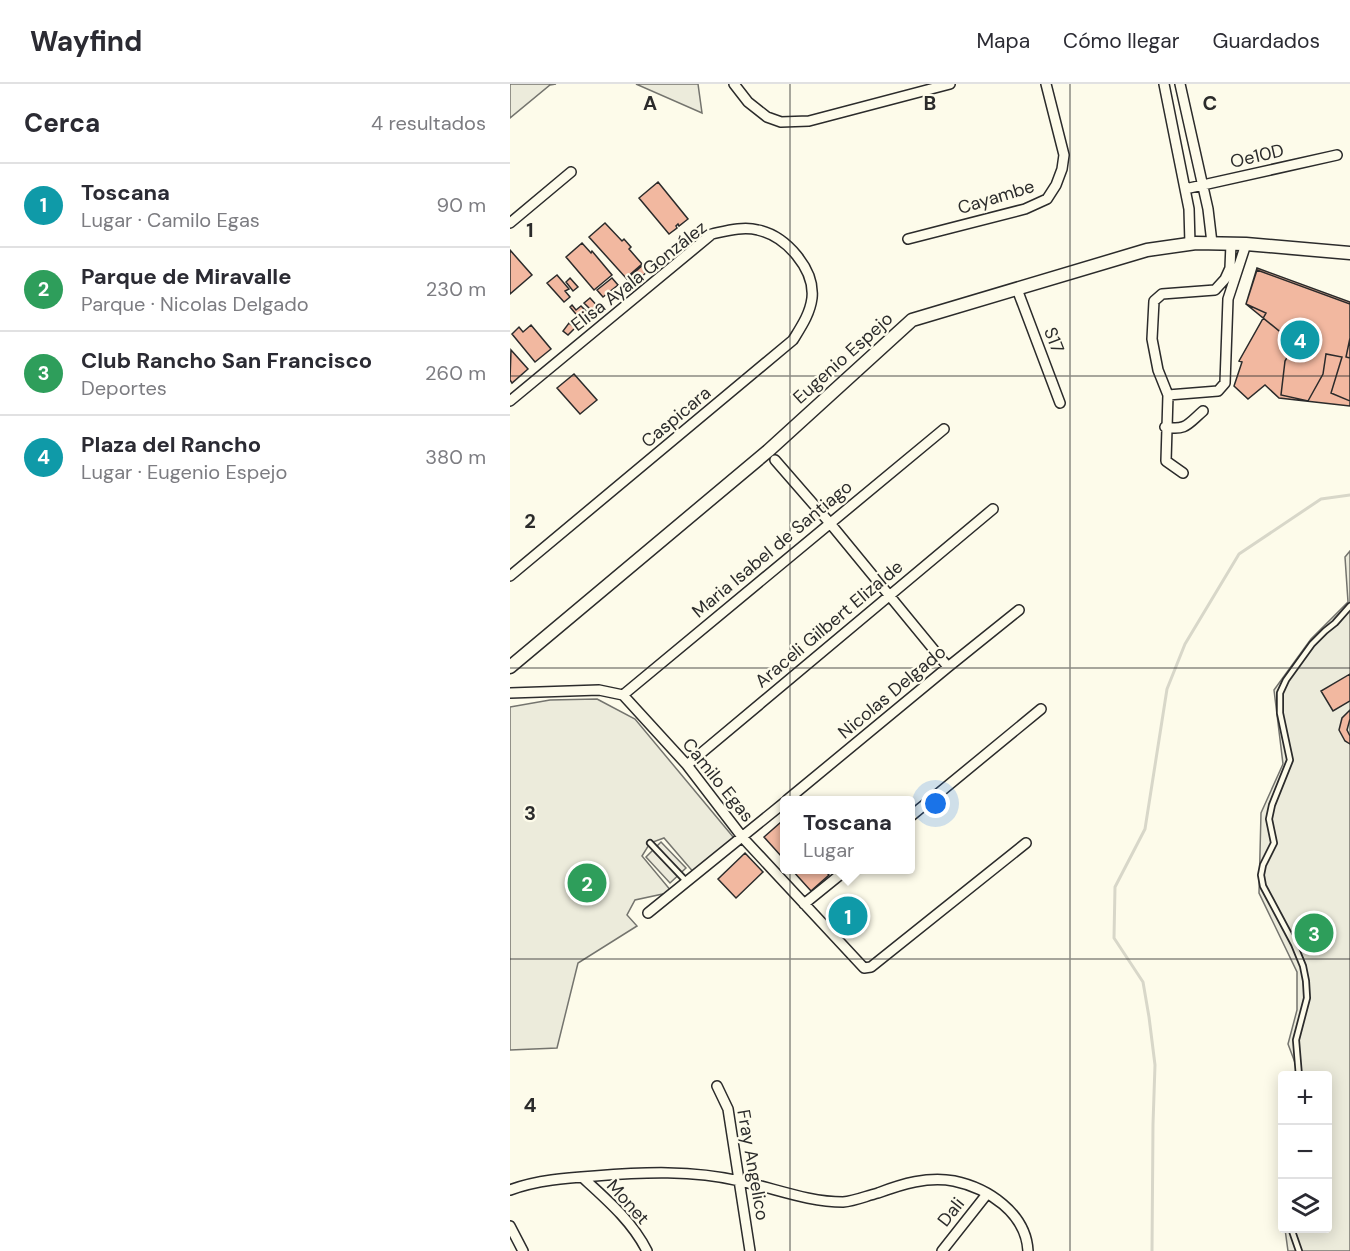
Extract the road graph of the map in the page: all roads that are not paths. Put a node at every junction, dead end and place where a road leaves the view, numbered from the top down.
1 (735, 84) edge
2 (950, 84) edge
3 (1046, 84) edge
4 (1164, 84) edge
5 (1180, 84) edge
6 (1188, 120) junction
7 (1172, 123) junction
8 (1337, 155) dead end
9 (571, 172) dead end
10 (1203, 185) junction
11 (1185, 189) junction
12 (510, 223) edge
13 (908, 239) dead end
14 (1212, 243) junction
15 (1190, 244) junction
16 (1231, 244) junction
17 (1246, 244) junction
18 (1350, 253) edge
19 (799, 258) joint
20 (1017, 289) junction
21 (1215, 290) junction
22 (1228, 299) junction
23 (1168, 395) junction
24 (510, 401) edge
25 (1060, 403) dead end
26 (1203, 411) dead end
27 (1165, 427) junction
28 (944, 429) dead end
29 (775, 460) dead end
30 (1183, 472) dead end
31 (993, 509) dead end
32 (829, 522) junction
33 (510, 576) edge
34 (889, 596) junction
35 (1350, 606) edge
36 (1019, 610) dead end
37 (510, 667) edge
38 (948, 667) junction
39 (510, 693) edge
40 (623, 695) junction
41 (1041, 709) dead end
42 (687, 765) junction
43 (793, 796) edge
44 (780, 807) edge
45 (915, 813) edge
46 (743, 838) junction
47 (650, 843) dead end
48 (1026, 843) dead end
49 (841, 874) edge
50 (686, 881) junction
51 (804, 904) junction
52 (648, 913) dead end
53 (1299, 1071) edge
54 (717, 1086) dead end
55 (582, 1177) junction
56 (739, 1181) junction
57 (510, 1190) edge
58 (987, 1194) junction
59 (510, 1226) edge
60 (1293, 1233) edge
61 (523, 1251) edge
62 (646, 1251) edge
63 (750, 1251) edge
64 (942, 1251) edge
65 (1028, 1251) edge
66 (1299, 1251) edge

1 - 2 street
3 - 13 street, Cayambe
4 - 7 street
5 - 6 street
6 - 7 street
6 - 10 street
7 - 11 street
8 - 10 street, Oe10D
9 - 12 street
10 - 11 street, Oe10D
10 - 14 street
11 - 15 street
14 - 15 street, Eugenio Espejo
14 - 16 street, Eugenio Espejo
15 - 20 street, Eugenio Espejo
16 - 17 street, Eugenio Espejo
16 - 21 street
17 - 18 street, Eugenio Espejo
17 - 22 street
19 - 24 street, Elisa Ayala González
19 - 33 street, Caspicara
20 - 25 street, S17
20 - 37 street, Eugenio Espejo
21 - 22 street
21 - 23 street
22 - 23 street
23 - 27 street
26 - 27 street
27 - 30 street
28 - 32 street, Maria Isabel de Santiago
29 - 32 street
31 - 34 street, Araceli Gilbert Elizalde
32 - 34 street
32 - 40 street, Maria Isabel de Santiago
34 - 38 street
34 - 42 street, Araceli Gilbert Elizalde
35 - 53 lane
36 - 38 street, Nicolas Delgado
38 - 43 street, Nicolas Delgado
39 - 40 street
40 - 42 street, Camilo Egas
41 - 45 street
42 - 46 street, Camilo Egas
44 - 46 street, Nicolas Delgado
46 - 50 street, Nicolas Delgado
46 - 51 street, Camilo Egas
47 - 50 lane
48 - 51 street, Camilo Egas
49 - 51 street
50 - 52 street, Nicolas Delgado
54 - 56 street, Fray Angelico
55 - 56 street
55 - 57 street
55 - 62 street, Monet
56 - 58 street
56 - 63 street, Fray Angelico
58 - 64 street, Dali
58 - 65 street
59 - 61 street
60 - 66 lane

